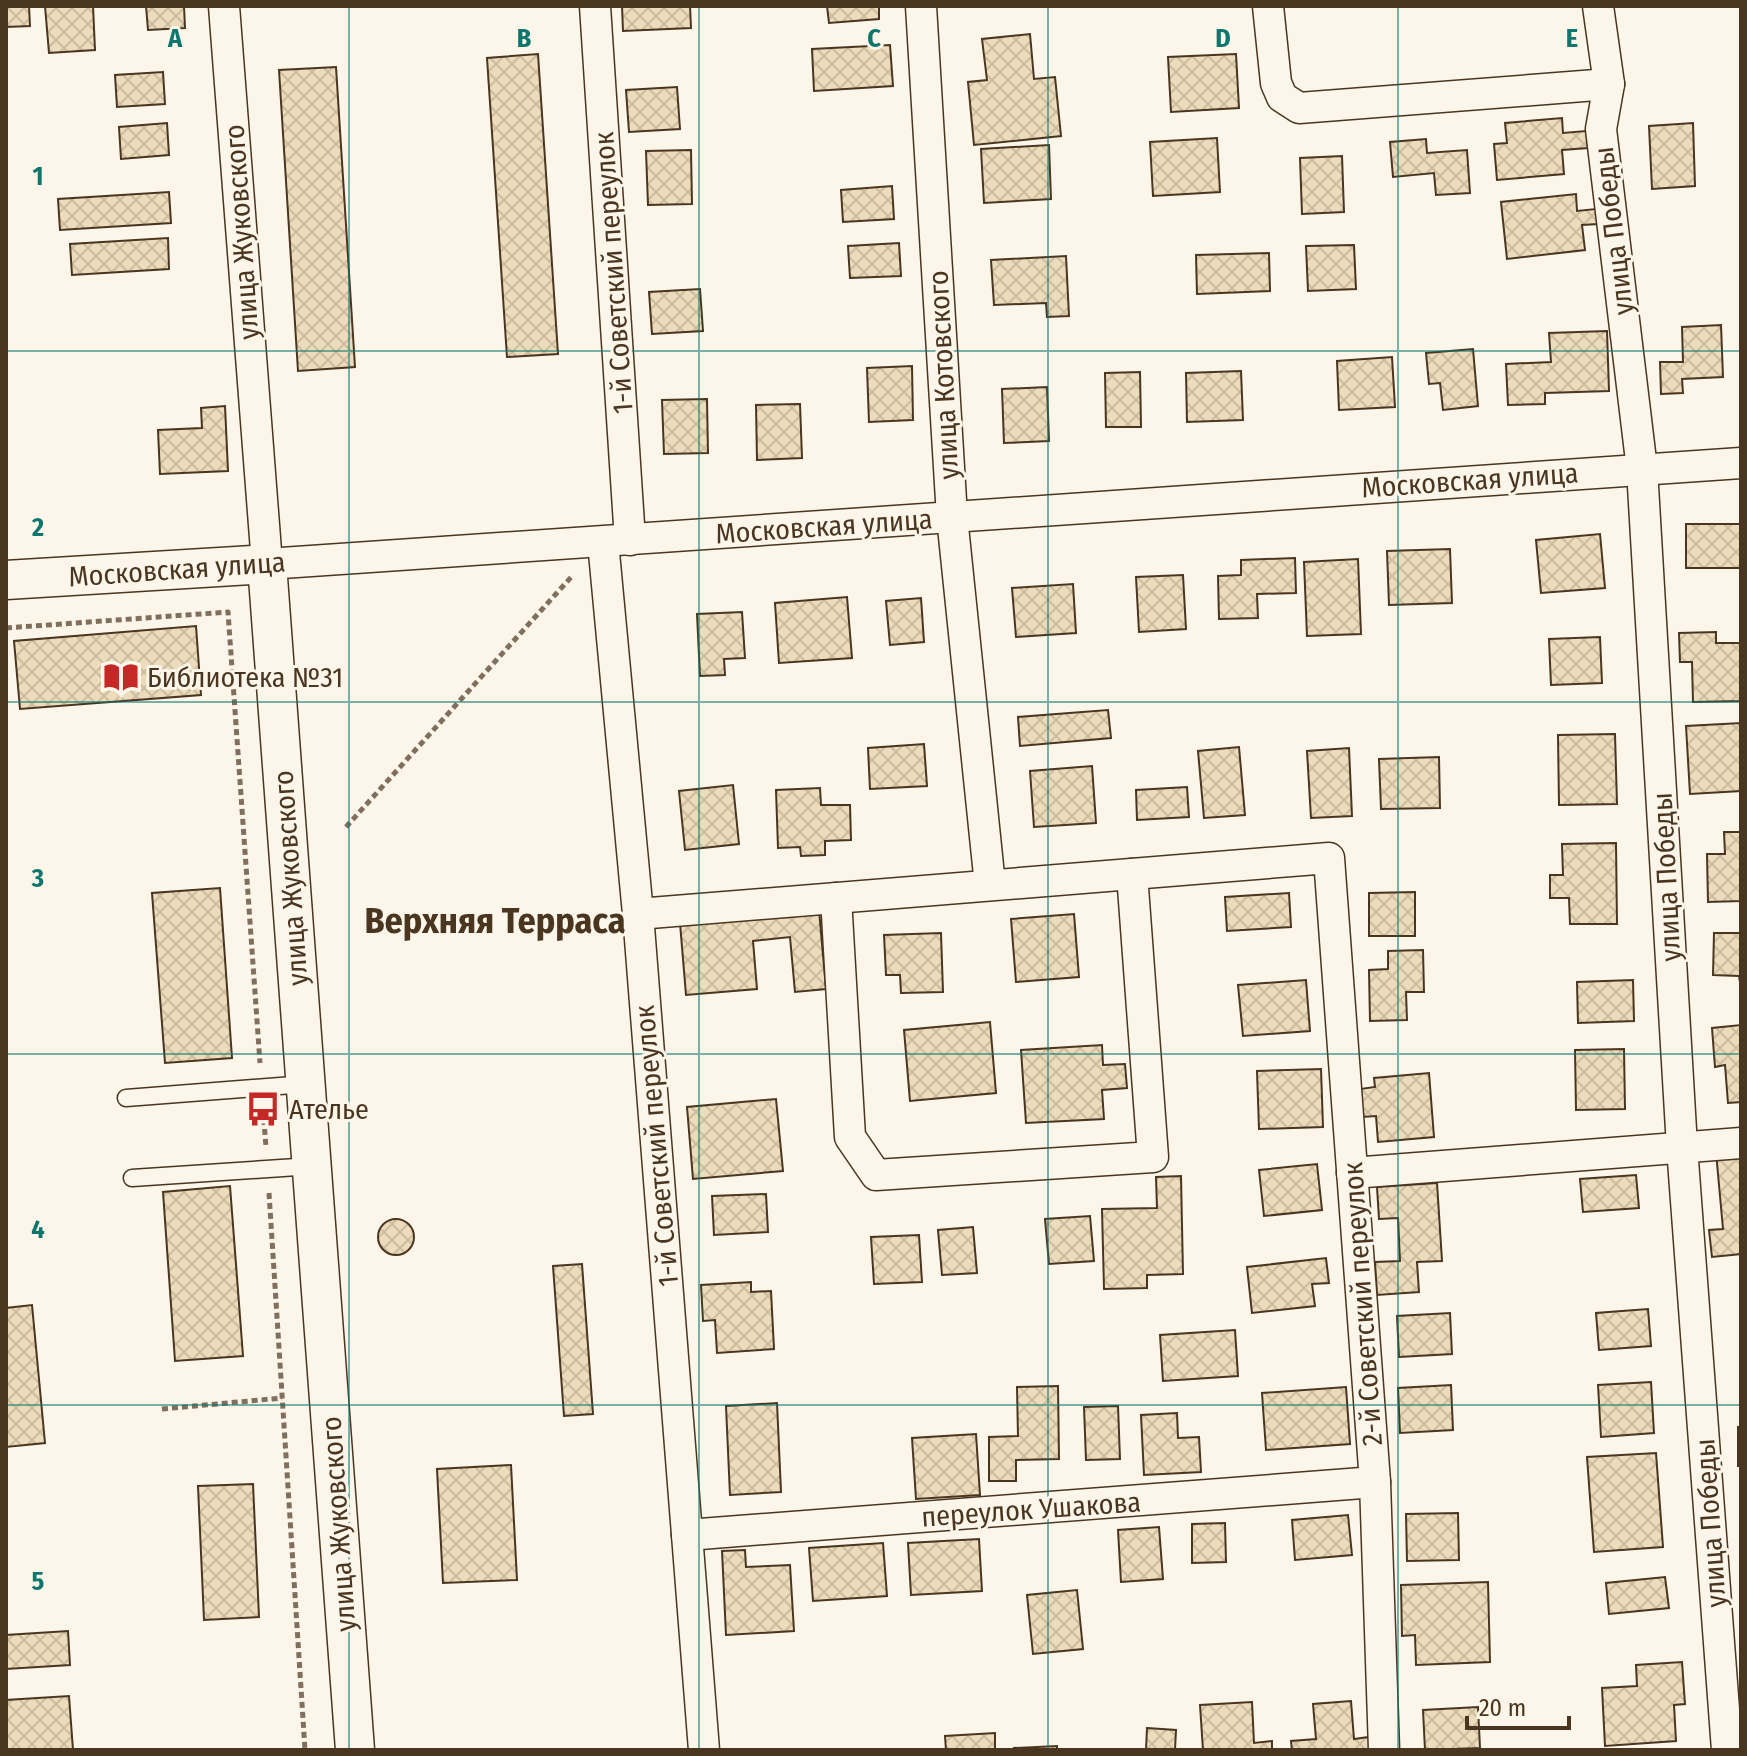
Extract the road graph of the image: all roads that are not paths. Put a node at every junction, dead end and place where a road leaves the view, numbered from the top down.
1 (224, 6) edge
2 (595, 6) edge
3 (921, 6) edge
4 (1268, 6) edge
5 (1598, 6) edge
6 (1609, 84) junction
7 (1741, 463) edge
8 (1642, 469) junction
9 (952, 517) junction
10 (617, 541) junction
11 (267, 564) junction
12 (6, 580) edge
13 (1132, 874) junction
14 (990, 885) junction
15 (836, 898) junction
16 (638, 914) junction
17 (306, 1084) junction
18 (126, 1098) dead end
19 (1741, 1143) edge
20 (1682, 1147) junction
21 (312, 1166) junction
22 (1352, 1173) junction
23 (132, 1178) dead end
24 (1375, 1482) junction
25 (687, 1535) junction
26 (355, 1750) edge
27 (704, 1750) edge
28 (1384, 1750) edge
29 (1727, 1750) edge

1 - 11 street, улица Жуковского
2 - 10 street, 1-й Советский переулок
3 - 9 street, улица Котовского
4 - 6 street
5 - 6 street, улица Победы
6 - 8 street, улица Победы
7 - 8 street, Московская улица
8 - 9 street, Московская улица
8 - 20 street, улица Победы
9 - 10 street, Московская улица
9 - 14 street, улица Котовского
10 - 11 street, Московская улица
10 - 16 street, 1-й Советский переулок
11 - 12 street, Московская улица
11 - 17 street, улица Жуковского
13 - 14 street
13 - 15 street
13 - 22 street, 2-й Советский переулок
14 - 15 street
15 - 16 street
16 - 25 street, 1-й Советский переулок
17 - 18 lane
17 - 21 street, улица Жуковского
19 - 20 street
20 - 22 street
20 - 29 street, улица Победы
21 - 23 lane
21 - 26 street, улица Жуковского
22 - 24 street, 2-й Советский переулок
24 - 25 street, переулок Ушакова
24 - 28 street, 2-й Советский переулок
25 - 27 street, 1-й Советский переулок

